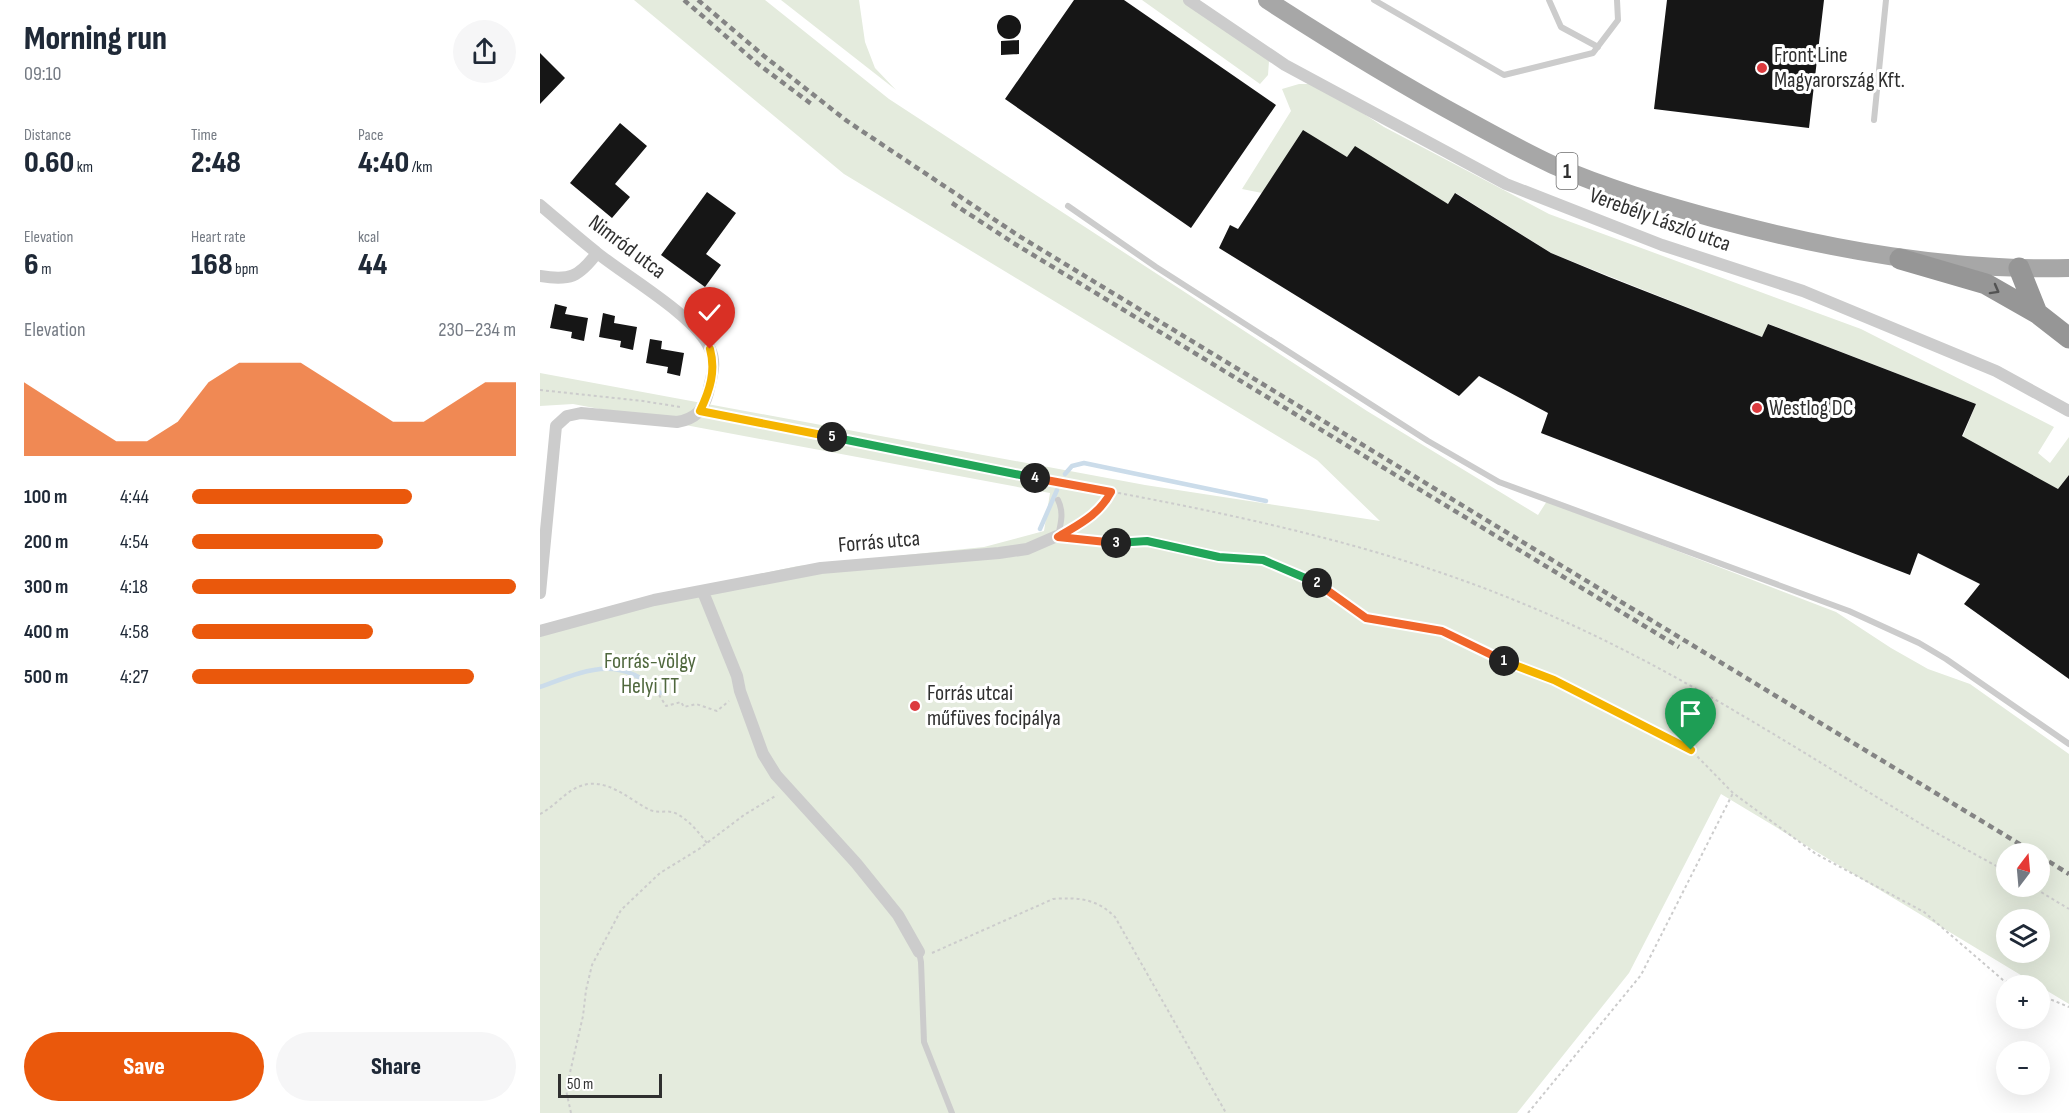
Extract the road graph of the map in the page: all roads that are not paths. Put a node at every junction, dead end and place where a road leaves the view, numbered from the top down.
1 (1189, 0) edge
2 (1267, 0) edge
3 (1374, 0) edge
4 (1549, 0) edge
5 (1617, 0) edge
6 (1886, 0) edge
7 (1598, 47) junction
8 (1874, 120) dead end
9 (540, 205) edge
10 (1068, 206) dead end
11 (597, 253) junction
12 (1900, 259) junction
13 (2019, 268) junction
14 (2069, 268) edge
15 (540, 276) edge
16 (2037, 313) junction
17 (2069, 338) edge
18 (2069, 411) edge
19 (1058, 500) dead end
20 (1058, 537) joint
21 (540, 592) edge
22 (703, 592) junction
23 (540, 631) edge
24 (2069, 744) edge
25 (918, 952) joint
26 (952, 1113) edge

1 - 18 street, Verebély László utca
2 - 12 main road, 1
3 - 7 lane
4 - 7 lane
5 - 7 lane
6 - 8 lane
9 - 11 street, Nimród utca
10 - 24 lane
11 - 15 street
11 - 21 street, Nimród utca
12 - 13 main road, 1
12 -> 16 highway
13 - 14 main road, 1
13 - 16 highway
16 - 17 highway
19 - 20 lane
20 - 22 street, Forrás utca
22 - 23 street, Forrás utca
22 - 25 street
25 - 26 lane

